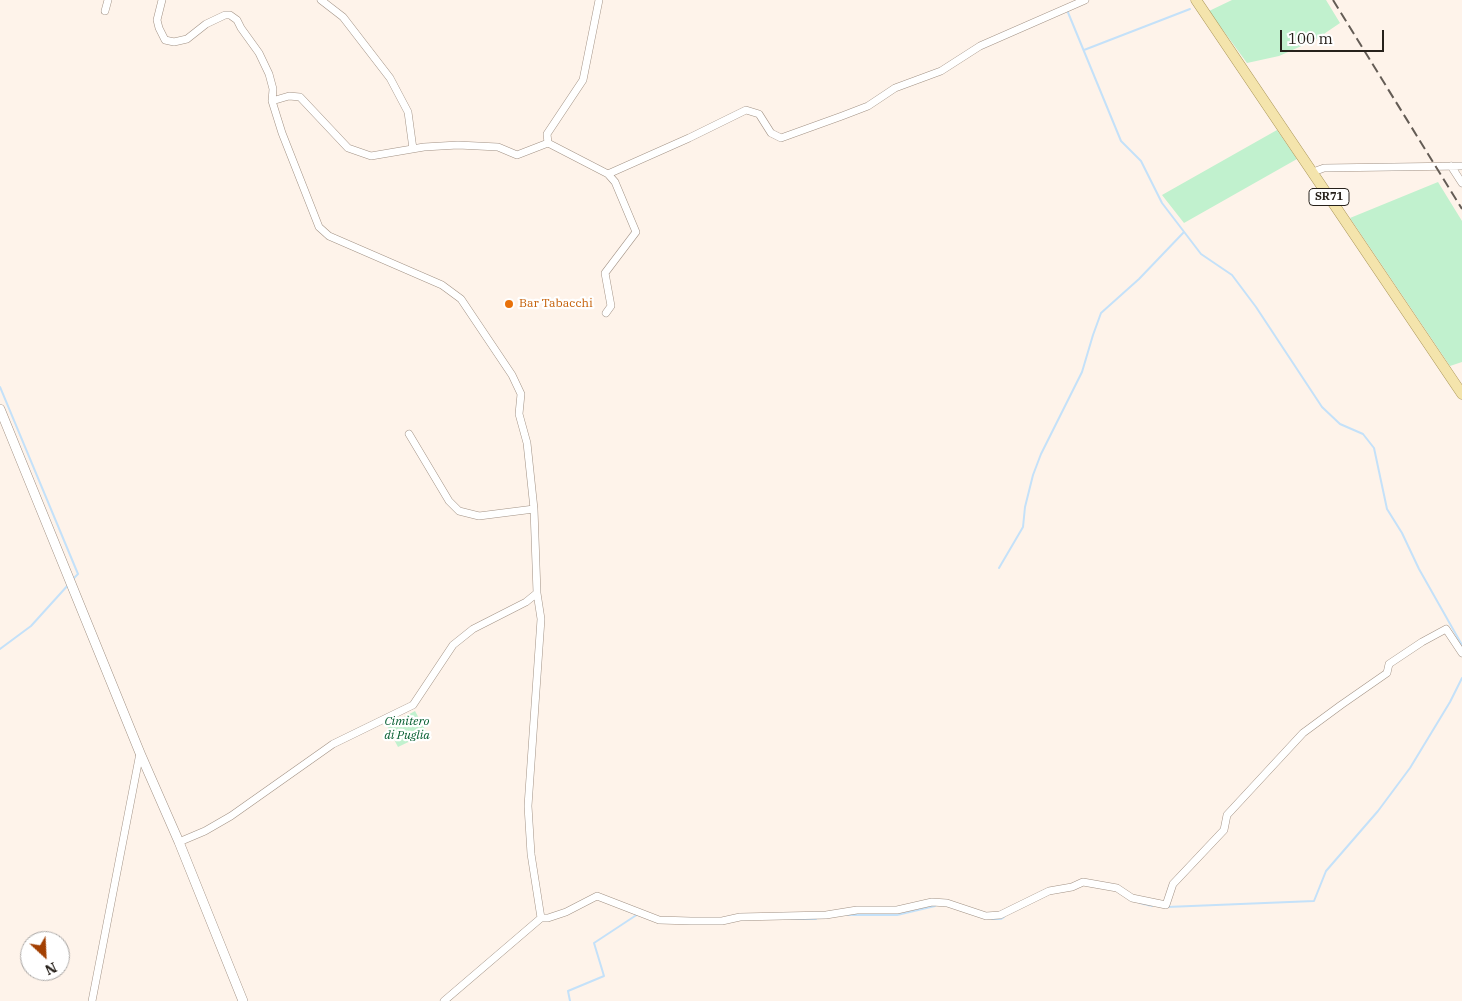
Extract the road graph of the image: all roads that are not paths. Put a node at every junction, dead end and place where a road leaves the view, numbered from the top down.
1 (108, 0) edge
2 (162, 0) edge
3 (321, 0) edge
4 (599, 0) edge
5 (1085, 0) edge
6 (1196, 0) edge
7 (105, 11) dead end
8 (272, 101) junction
9 (548, 143) junction
10 (413, 149) junction
11 (1452, 166) junction
12 (1462, 166) edge
13 (1313, 172) junction
14 (608, 174) junction
15 (1462, 183) edge
16 (606, 313) dead end
17 (1462, 394) edge
18 (0, 409) edge
19 (409, 434) dead end
20 (534, 509) junction
21 (537, 593) junction
22 (1462, 653) edge
23 (140, 753) junction
24 (179, 842) junction
25 (541, 918) junction
26 (92, 1001) edge
27 (243, 1001) edge
28 (444, 1001) edge

1 - 7 street
2 - 8 street
3 - 10 street
4 - 9 street
5 - 14 street
6 - 13 main road, SR71
8 - 10 street
8 - 20 street
9 - 10 street
9 - 14 street
11 - 12 street
11 - 13 street
11 - 15 street
13 - 17 main road, SR71
14 - 16 street
18 - 23 street
19 - 20 street
20 - 21 street
21 - 24 street
21 - 25 street
22 - 25 street
23 - 24 street
23 - 26 street
24 - 27 street
25 - 28 street

